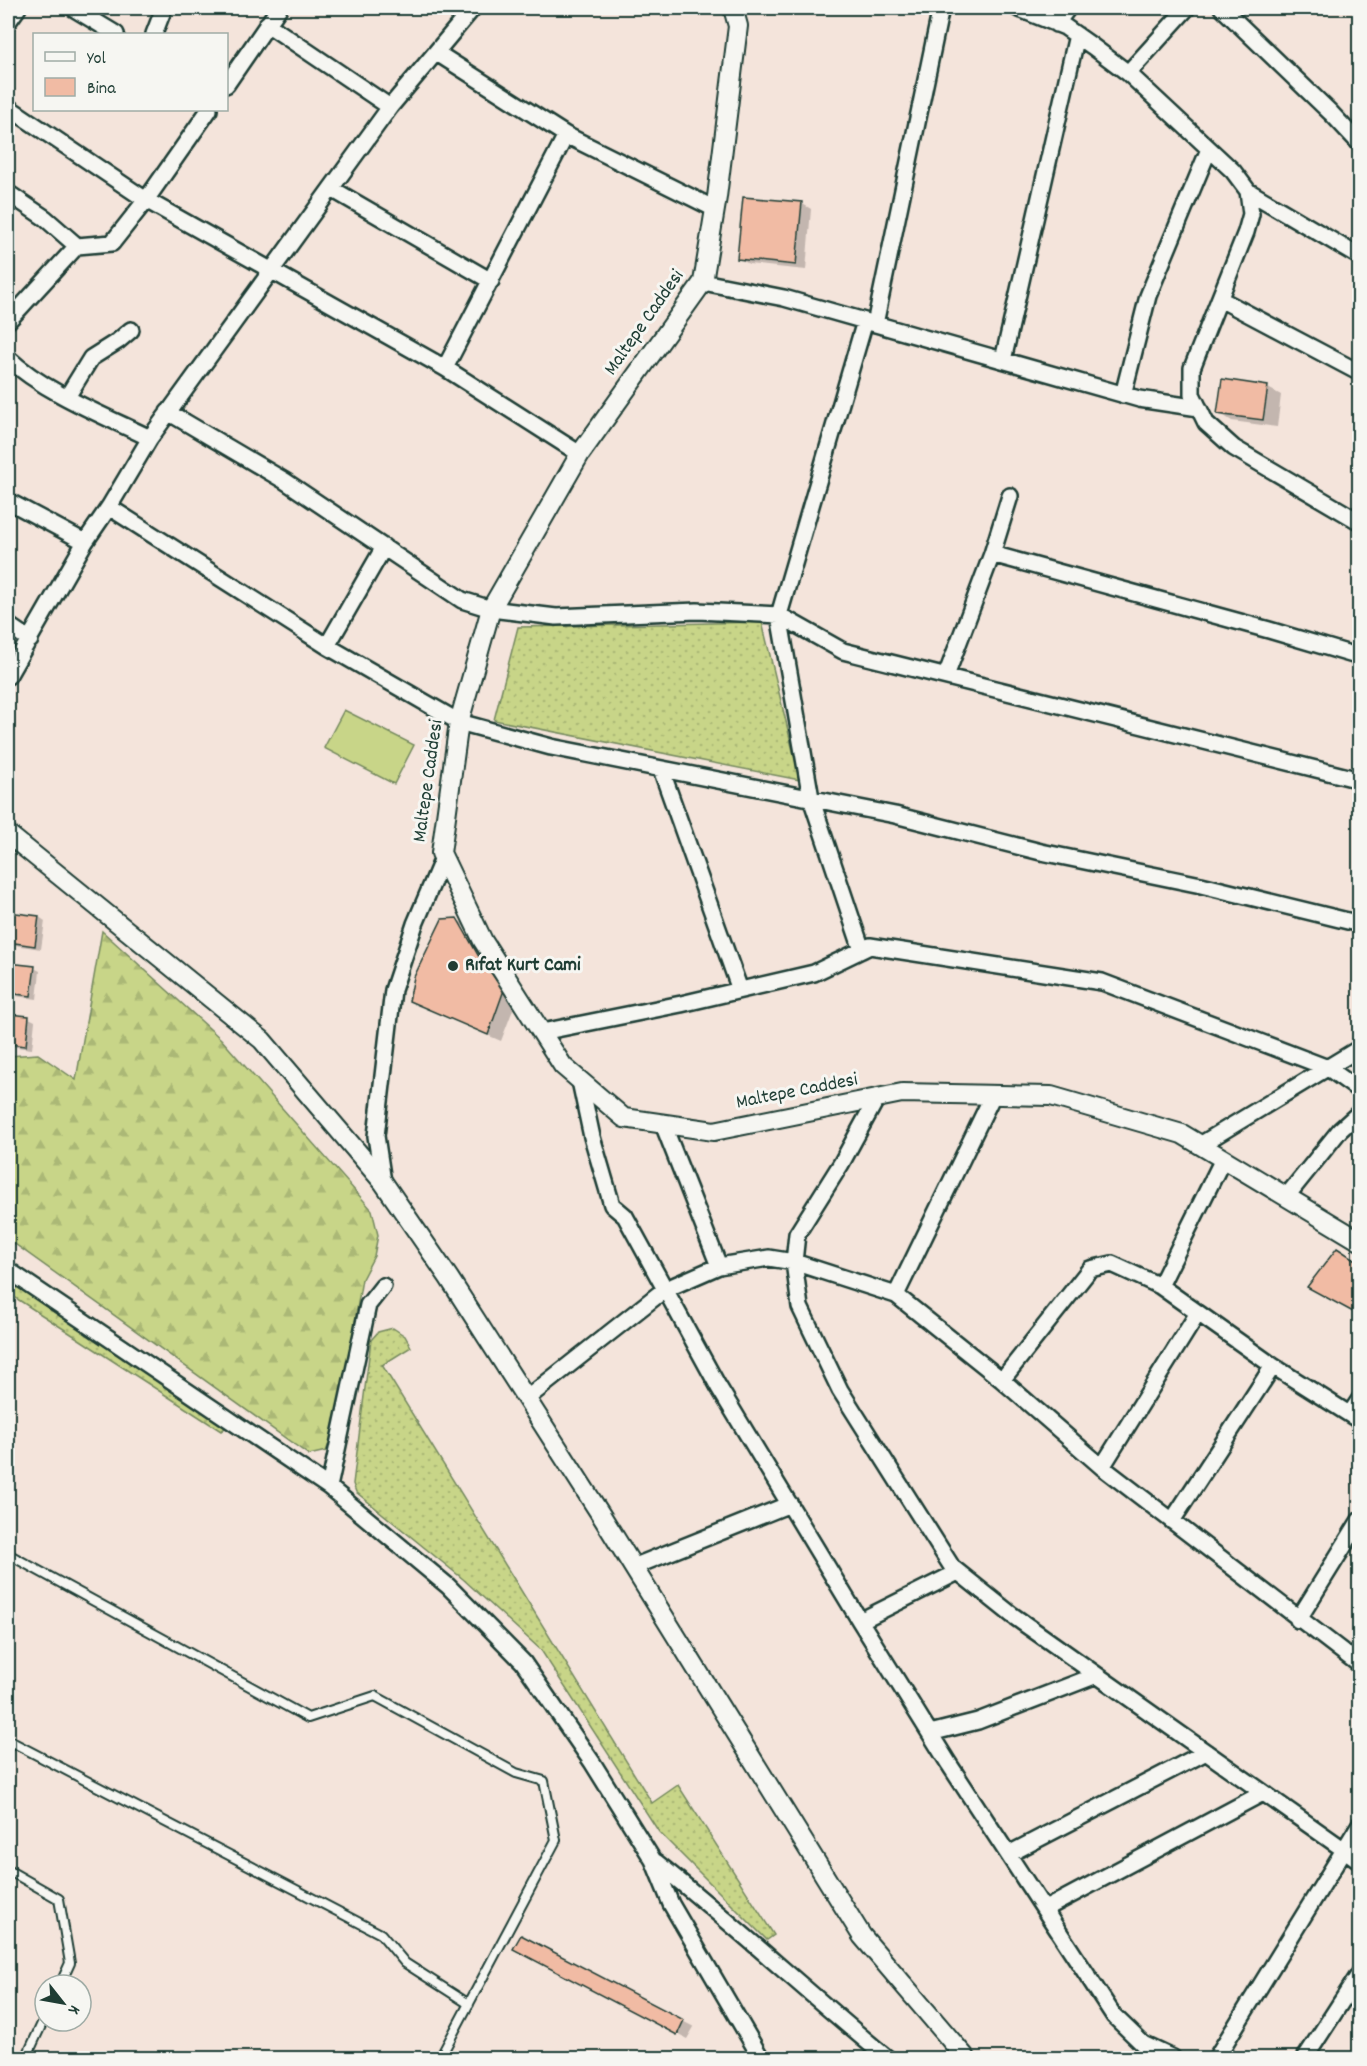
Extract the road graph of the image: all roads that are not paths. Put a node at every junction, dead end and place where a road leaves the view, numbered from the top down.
1 (18, 8) edge
2 (73, 8) edge
3 (164, 8) edge
4 (279, 8) edge
5 (473, 8) edge
6 (733, 8) edge
7 (942, 8) edge
8 (1017, 8) edge
9 (1068, 8) edge
10 (1187, 8) edge
11 (1222, 8) edge
12 (8, 22) edge
13 (267, 24) junction
14 (1056, 24) junction
15 (114, 33) edge
16 (154, 33) edge
17 (1077, 35) junction
18 (437, 53) junction
19 (1128, 74) junction
20 (228, 82) edge
21 (8, 107) edge
22 (390, 107) junction
23 (208, 111) edge
24 (566, 135) junction
25 (1359, 144) edge
26 (1209, 149) junction
27 (332, 189) junction
28 (1248, 191) junction
29 (8, 193) edge
30 (146, 200) junction
31 (715, 209) junction
32 (77, 246) junction
33 (1359, 257) edge
34 (273, 270) junction
35 (491, 281) junction
36 (703, 282) junction
37 (1220, 299) junction
38 (8, 321) edge
39 (870, 322) junction
40 (131, 330) dead end
41 (8, 358) edge
42 (1003, 360) junction
43 (445, 368) junction
44 (1359, 374) edge
45 (1123, 395) junction
46 (67, 397) junction
47 (1199, 408) junction
48 (168, 412) junction
49 (150, 438) junction
50 (580, 454) junction
51 (1010, 496) dead end
52 (8, 501) edge
53 (109, 507) junction
54 (1359, 522) edge
55 (85, 542) junction
56 (384, 547) junction
57 (992, 554) junction
58 (491, 609) junction
59 (779, 615) junction
60 (8, 625) edge
61 (30, 640) junction
62 (327, 646) junction
63 (1359, 657) edge
64 (8, 676) edge
65 (946, 676) junction
66 (459, 722) junction
67 (661, 769) junction
68 (1359, 780) edge
69 (811, 798) junction
70 (8, 834) edge
71 (443, 858) junction
72 (1359, 924) edge
73 (862, 950) junction
74 (740, 990) junction
75 (542, 1032) junction
76 (1359, 1048) edge
77 (1328, 1068) junction
78 (580, 1081) junction
79 (1359, 1091) edge
80 (993, 1095) junction
81 (877, 1098) junction
82 (1359, 1112) edge
83 (663, 1124) junction
84 (1200, 1145) junction
85 (1223, 1159) junction
86 (383, 1182) junction
87 (1286, 1197) junction
88 (1359, 1241) edge
89 (794, 1262) junction
90 (720, 1266) junction
91 (8, 1270) edge
92 (383, 1286) dead end
93 (1160, 1286) junction
94 (664, 1290) junction
95 (896, 1295) junction
96 (1198, 1313) junction
97 (1273, 1366) junction
98 (1002, 1380) junction
99 (526, 1399) junction
100 (1359, 1399) edge
101 (1355, 1417) edge
102 (1102, 1467) junction
103 (329, 1487) junction
104 (790, 1504) junction
105 (1359, 1520) edge
106 (1172, 1521) junction
107 (8, 1554) edge
108 (633, 1567) junction
109 (958, 1572) junction
110 (1298, 1620) junction
111 (860, 1621) junction
112 (1359, 1665) edge
113 (1097, 1675) junction
114 (930, 1733) junction
115 (8, 1740) edge
116 (1206, 1752) junction
117 (1263, 1793) junction
118 (1359, 1824) edge
119 (1343, 1852) junction
120 (1009, 1854) junction
121 (653, 1860) junction
122 (1359, 1861) edge
123 (8, 1870) edge
124 (1045, 1909) junction
125 (65, 1973) edge
126 (1359, 1973) edge
127 (469, 2004) junction
128 (38, 2033) edge
129 (26, 2058) edge
130 (440, 2058) edge
131 (761, 2058) edge
132 (887, 2058) edge
133 (966, 2058) edge
134 (1173, 2058) edge
135 (1216, 2058) edge
136 (1305, 2058) edge

1 - 12 street
2 - 15 street
3 - 16 street
4 - 13 street
5 - 18 street
6 - 31 street, Maltepe Caddesi
7 - 39 street
8 - 14 street
9 - 14 street
10 - 19 street
11 - 25 street
13 - 20 street
13 - 22 street
14 - 17 street
17 - 19 street
17 - 42 street
18 - 22 street
18 - 24 street
19 - 26 street
21 - 30 street
22 - 27 street
23 - 30 street
24 - 31 street
24 - 35 street
26 - 28 street
26 - 45 street
27 - 34 street
27 - 35 street
28 - 33 street
28 - 37 street
29 - 32 street
30 - 32 street
30 - 34 street
31 - 36 street, Maltepe Caddesi
32 - 38 street
34 - 43 street
34 - 48 street
35 - 43 street
36 - 39 street
36 - 50 street, Maltepe Caddesi
37 - 44 street
37 - 47 street
39 - 42 street
39 - 59 street
40 - 46 street
41 - 46 street
42 - 45 street
43 - 50 street
45 - 47 street
46 - 49 street
47 - 54 street
48 - 49 street
48 - 56 street
49 - 53 street
50 - 58 street, Maltepe Caddesi
51 - 57 street
52 - 55 street
53 - 55 street
53 - 62 street
55 - 61 street
56 - 58 street
56 - 62 street
57 - 63 street
57 - 65 street
58 - 59 street
58 - 66 street, Maltepe Caddesi
59 - 65 street
59 - 69 street
60 - 61 street
61 - 64 street
62 - 66 street
65 - 68 street
66 - 67 street
66 - 71 street, Maltepe Caddesi
67 - 69 street
67 - 74 street
69 - 72 street
69 - 73 street
70 - 86 street
71 - 75 street, Maltepe Caddesi
71 - 86 street
73 - 74 street
73 - 77 street
74 - 75 street
75 - 78 street, Maltepe Caddesi
76 - 77 street
77 - 79 street
77 - 84 street
78 - 83 street, Maltepe Caddesi
78 - 94 street
80 - 81 street, Maltepe Caddesi
80 - 84 street, Maltepe Caddesi
80 - 95 street
81 - 83 street, Maltepe Caddesi
81 - 89 street
82 - 87 street
83 - 90 street
84 - 85 street, Maltepe Caddesi
85 - 87 street, Maltepe Caddesi
85 - 93 street
86 - 99 street
87 - 88 street, Maltepe Caddesi
89 - 90 street
89 - 95 street
89 - 109 street
90 - 94 street
91 - 103 street
92 - 103 street
93 - 96 street
93 - 98 street
94 - 99 street
94 - 104 street
95 - 98 street
96 - 97 street
96 - 102 street
97 - 101 street
97 - 106 street
98 - 102 street
99 - 108 street
100 - 101 street
102 - 106 street
103 - 121 street
104 - 108 street
104 - 111 street
105 - 110 street
106 - 110 street
107 - 127 lane
108 - 133 street
109 - 111 street
109 - 113 street
110 - 112 street
111 - 114 street
113 - 114 street
113 - 116 street
114 - 120 street
115 - 127 lane
116 - 117 street
116 - 120 street
117 - 119 street
117 - 124 street
118 - 119 street
119 - 122 street
119 - 135 street
120 - 124 street
121 - 131 street
121 - 132 street
123 - 125 lane
124 - 134 street
126 - 136 street
127 - 130 lane
128 - 129 lane

